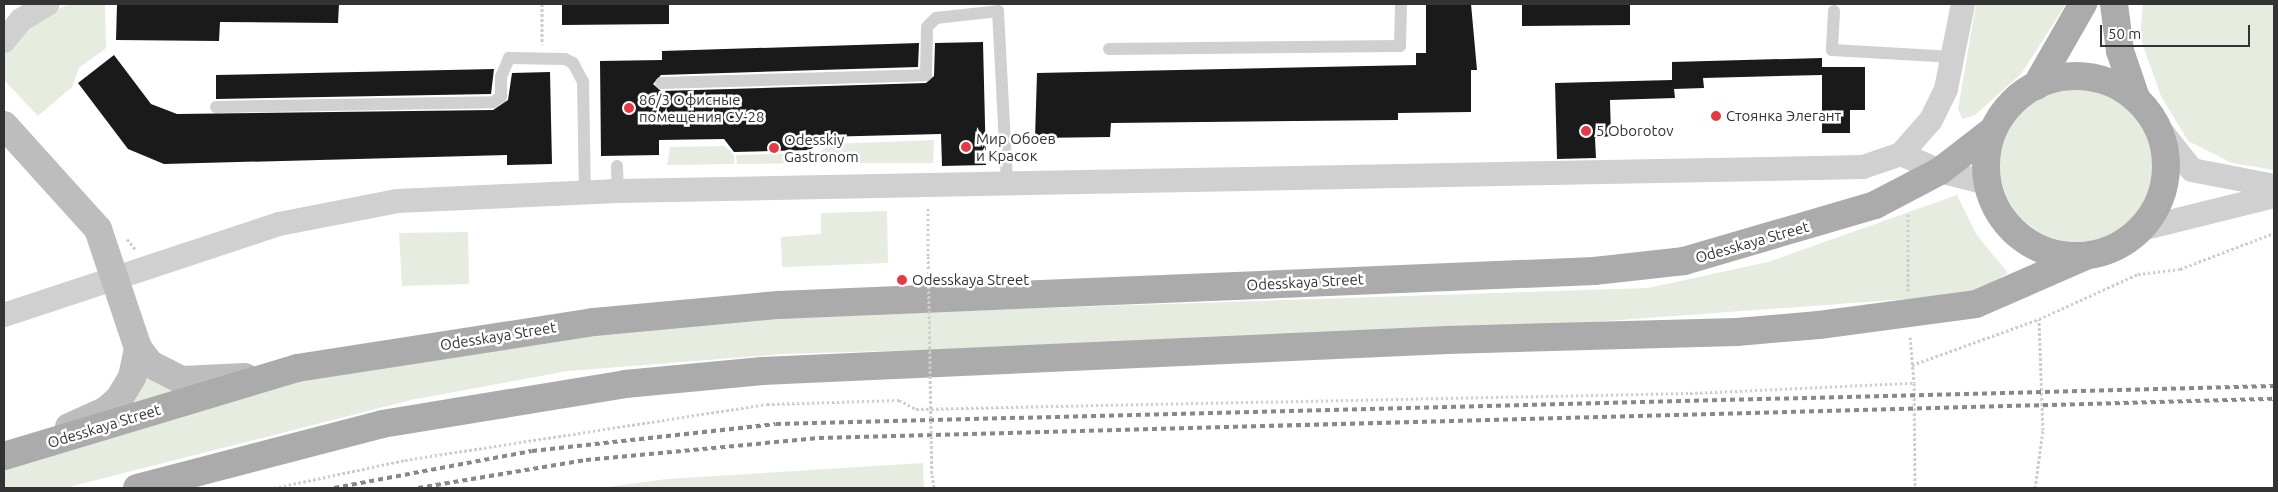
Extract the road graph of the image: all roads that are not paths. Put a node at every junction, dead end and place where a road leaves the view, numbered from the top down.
1 (48, 4) edge
2 (1401, 4) edge
3 (1963, 4) edge
4 (2083, 4) edge
5 (2114, 4) edge
6 (960, 8) edge
7 (1834, 11) dead end
8 (4, 41) edge
9 (1109, 48) dead end
10 (1954, 57) junction
11 (661, 83) dead end
12 (2036, 86) junction
13 (2136, 98) junction
14 (216, 108) dead end
15 (4, 125) edge
16 (2158, 127) junction
17 (1993, 130) junction
18 (1901, 154) junction
19 (617, 166) dead end
20 (1940, 171) junction
21 (1987, 183) junction
22 (1007, 184) junction
23 (2274, 186) edge
24 (618, 192) junction
25 (585, 193) junction
26 (2274, 196) edge
27 (2142, 229) junction
28 (2086, 256) junction
29 (117, 277) junction
30 (4, 316) edge
31 (138, 348) junction
32 (297, 368) junction
33 (13, 453) edge
34 (137, 488) edge

1 - 8 street
2 - 9 lane
3 - 10 street
4 - 12 main road
5 - 13 main road
6 - 11 lane
6 - 22 lane
7 - 10 lane
10 - 18 street
12 - 13 main road
12 - 17 main road
13 - 16 main road
14 - 25 lane
15 - 29 street
16 - 23 street
16 - 27 main road
17 - 20 main road, Odesskaya Street
17 - 21 main road
18 - 20 street
18 - 22 street
19 - 24 lane
20 - 21 street
20 - 32 main road, Odesskaya Street
21 - 28 main road
22 - 24 street
24 - 25 street
25 - 29 street
26 - 27 street
27 - 28 main road
28 - 34 main road
29 - 30 street
29 - 31 street
31 - 32 street
31 - 33 street
32 - 33 main road, Odesskaya Street

